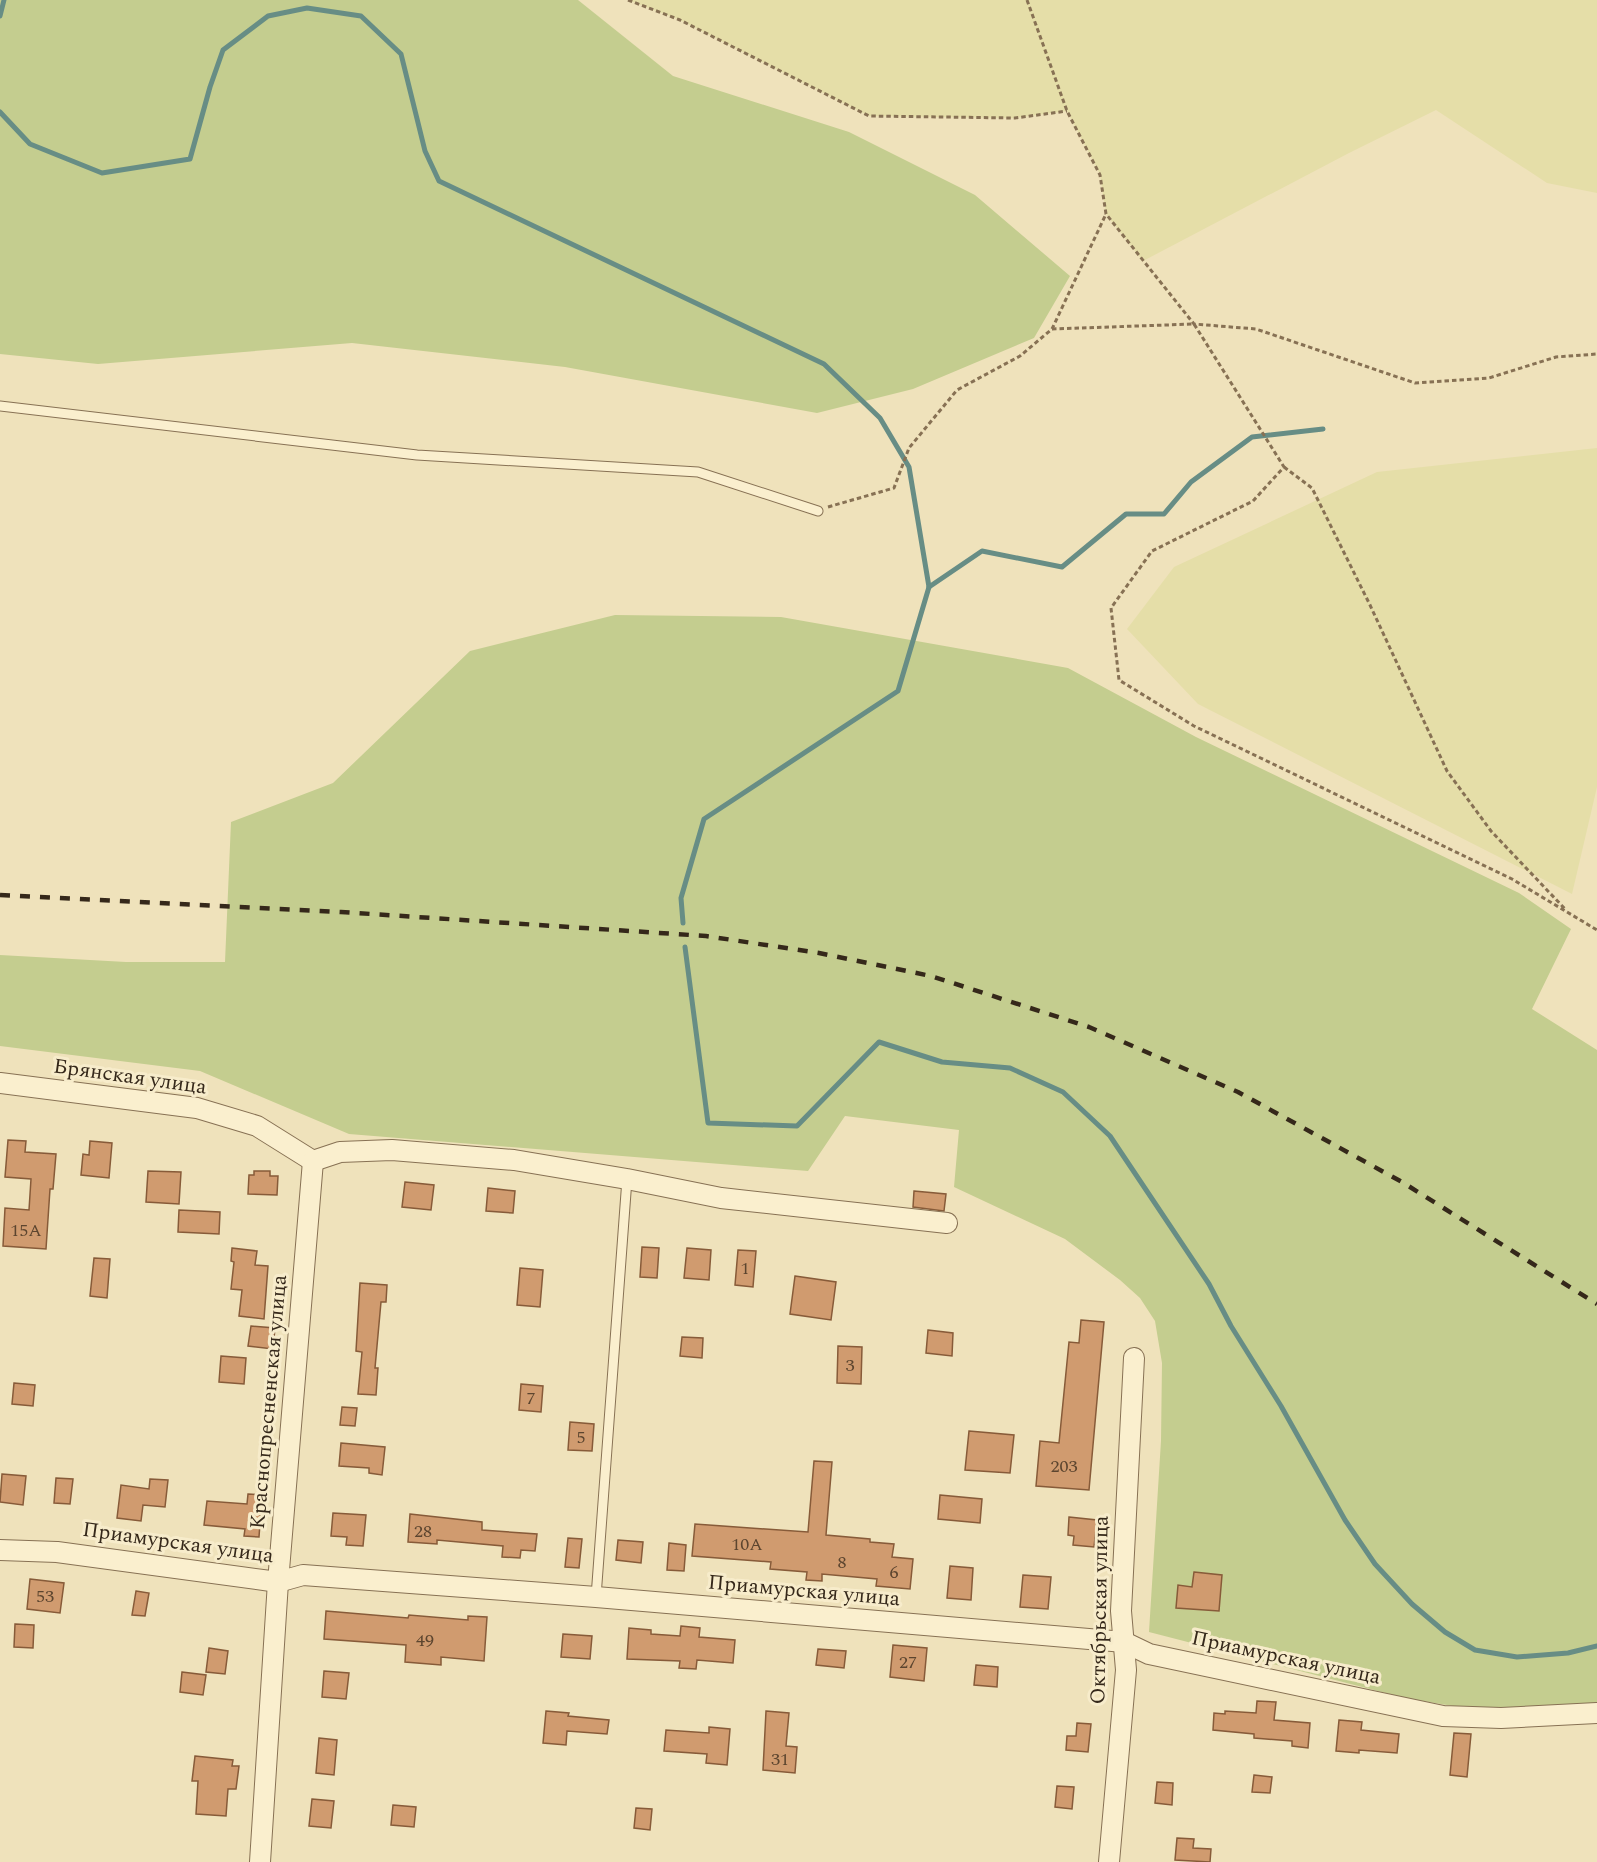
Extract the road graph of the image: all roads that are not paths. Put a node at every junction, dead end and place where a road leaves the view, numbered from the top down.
1 (0, 406) edge
2 (818, 511) road end
3 (0, 1083) edge
4 (313, 1161) junction
5 (627, 1179) junction
6 (947, 1223) dead end
7 (1134, 1358) dead end
8 (0, 1550) edge
9 (278, 1582) junction
10 (596, 1597) junction
11 (1124, 1642) junction
12 (1597, 1713) edge
13 (260, 1862) edge
14 (1109, 1862) edge

1 - 2 lane
3 - 4 street, Брянская улица
4 - 5 street
4 - 9 street, Краснопресненская улица
5 - 6 street
5 - 10 lane
7 - 11 street, Октябрьская улица
8 - 9 street, Приамурская улица
9 - 10 street, Приамурская улица
9 - 13 street, Краснопресненская улица
10 - 11 street, Приамурская улица
11 - 12 street, Приамурская улица
11 - 14 street, Октябрьская улица

